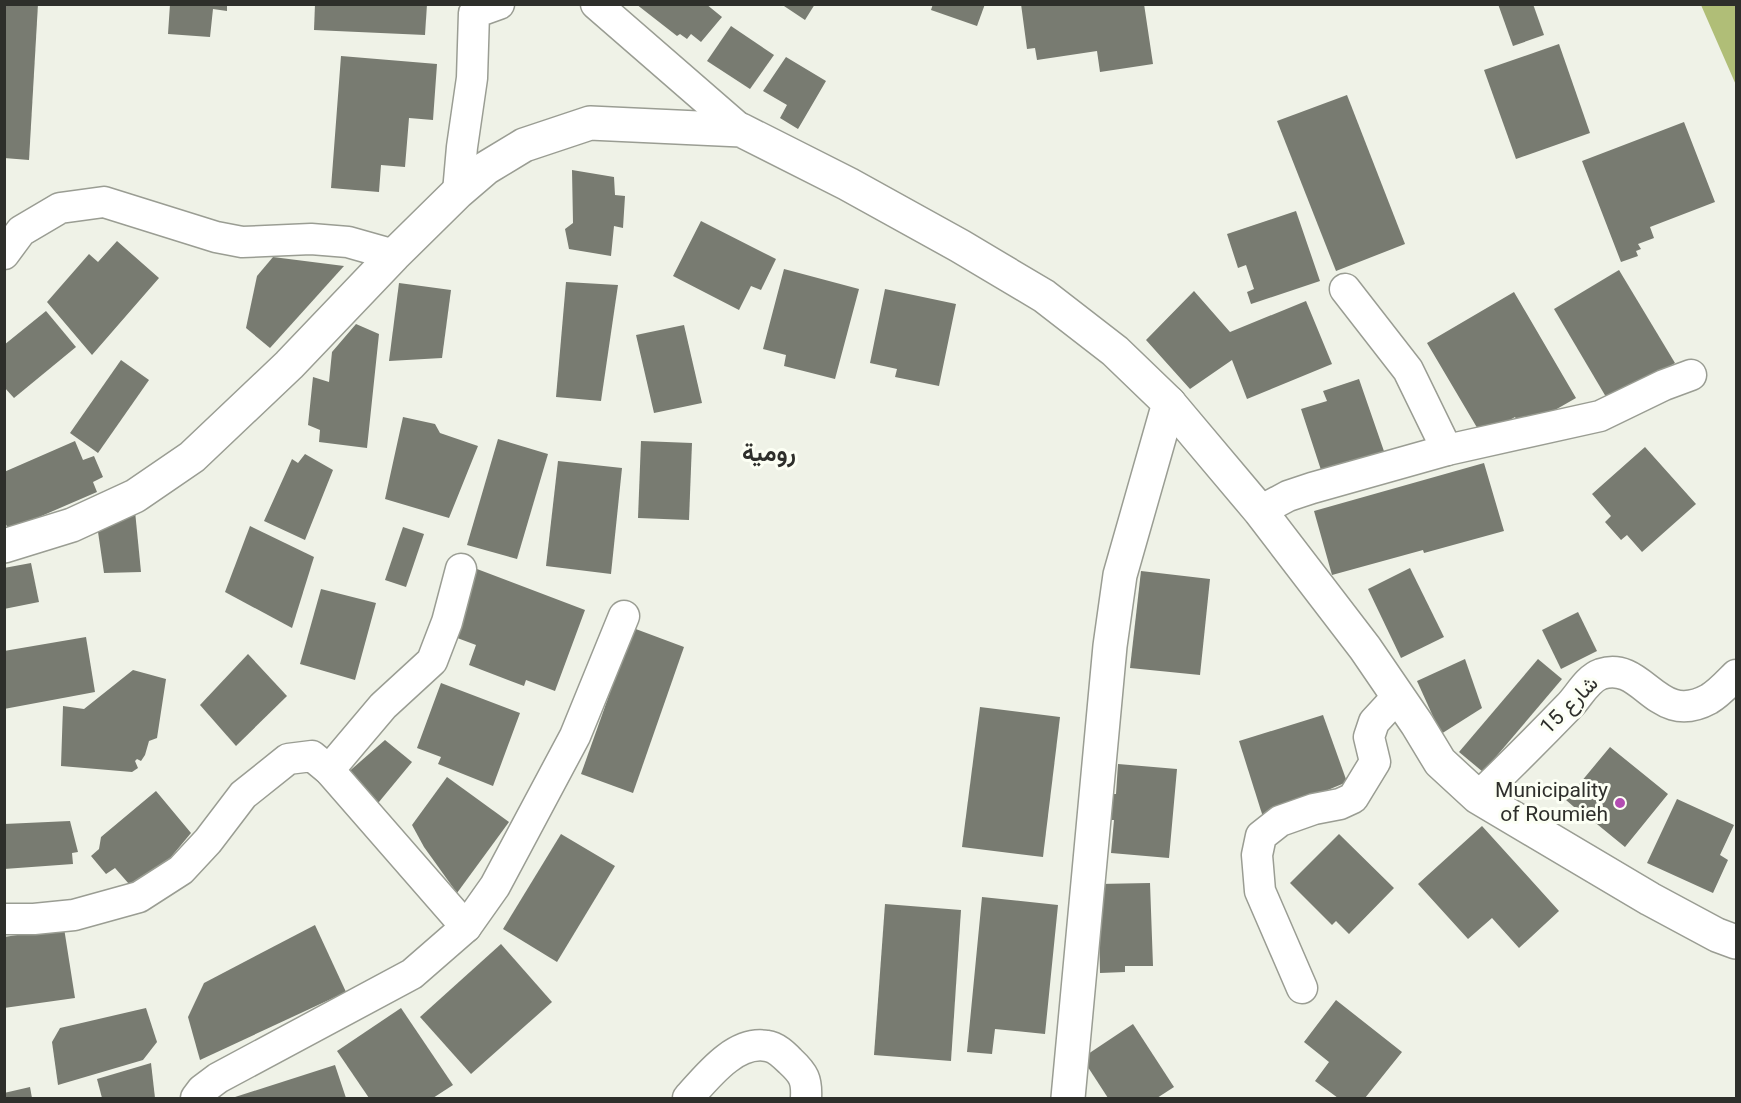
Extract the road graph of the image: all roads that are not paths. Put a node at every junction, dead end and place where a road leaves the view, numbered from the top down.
1 (596, 4) edge
2 (483, 7) edge
3 (741, 130) junction
4 (458, 192) junction
5 (4, 254) edge
6 (394, 255) junction
7 (1345, 289) dead end
8 (1691, 375) dead end
9 (1169, 403) junction
10 (1447, 450) junction
11 (1260, 511) junction
12 (4, 546) edge
13 (461, 569) dead end
14 (624, 616) dead end
15 (1737, 675) edge
16 (1398, 696) junction
17 (330, 770) junction
18 (1478, 797) junction
19 (4, 919) edge
20 (466, 927) junction
21 (1737, 942) edge
22 (1302, 988) dead end
23 (196, 1098) edge
24 (688, 1098) edge
25 (806, 1098) edge
26 (1068, 1098) edge

1 - 3 street
2 - 4 street
3 - 4 street
3 - 9 street
4 - 6 street
5 - 6 street
6 - 12 street
7 - 10 street
8 - 10 street
9 - 11 street
9 - 26 street
10 - 11 street
11 - 16 street
13 - 17 street
14 - 20 street
15 - 18 street, شارع 15
16 - 18 street
16 - 22 street
17 - 19 street
17 - 20 street
18 - 21 street
20 - 23 street
24 - 25 street

